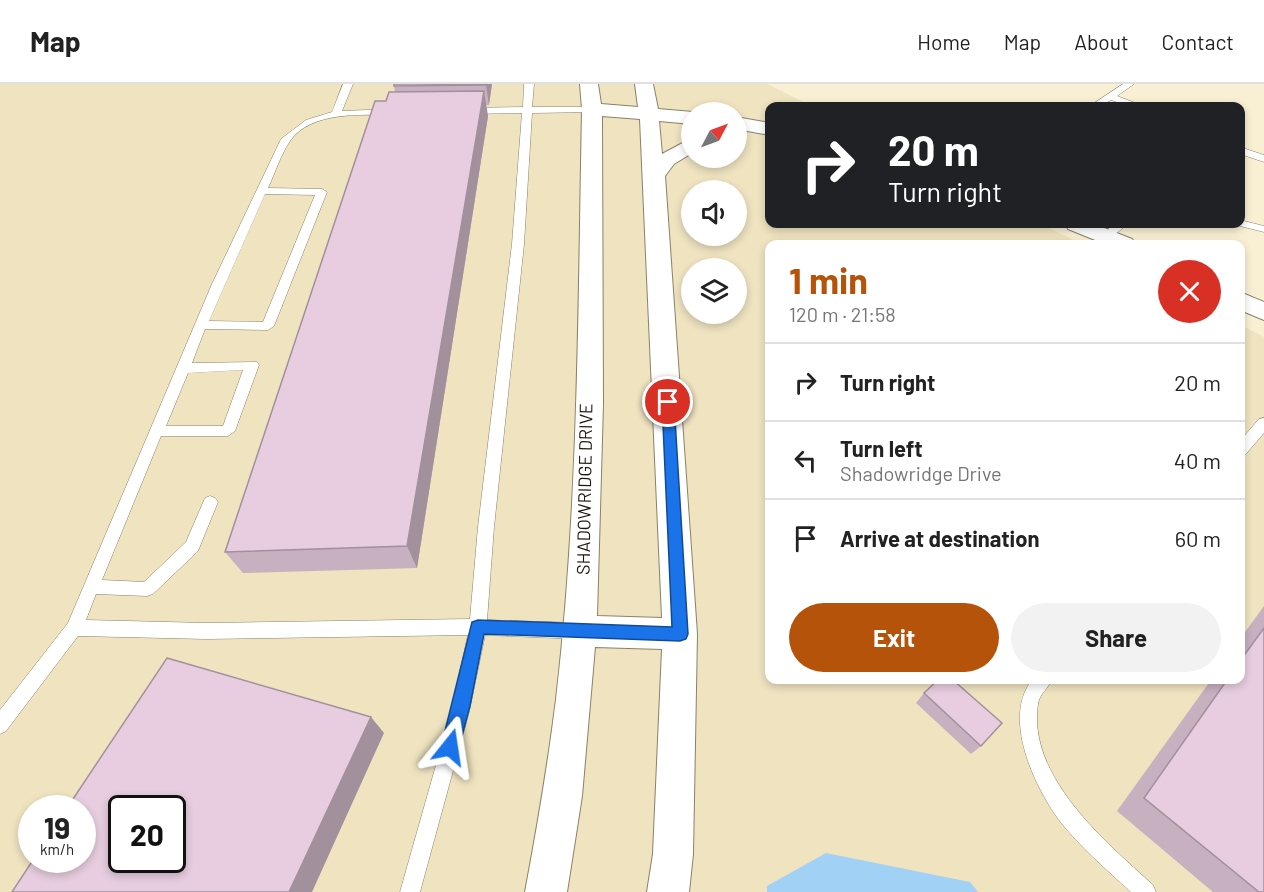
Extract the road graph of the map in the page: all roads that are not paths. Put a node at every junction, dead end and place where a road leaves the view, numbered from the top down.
1 (348, 84) edge
2 (529, 84) edge
3 (644, 84) edge
4 (1129, 84) edge
5 (1110, 96) junction
6 (591, 97) edge
7 (1101, 102) edge
8 (1125, 102) edge
9 (529, 110) junction
10 (450, 111) edge
11 (337, 112) junction
12 (405, 112) edge
13 (649, 115) junction
14 (681, 117) edge
15 (747, 126) edge
16 (765, 128) edge
17 (681, 151) edge
18 (1245, 152) edge
19 (1264, 159) edge
20 (654, 175) junction
21 (262, 191) junction
22 (1245, 224) edge
23 (1091, 228) edge
24 (1264, 229) edge
25 (1117, 235) edge
26 (1245, 302) edge
27 (1264, 312) edge
28 (202, 325) junction
29 (184, 368) junction
30 (1264, 423) edge
31 (158, 431) junction
32 (1245, 445) edge
33 (210, 502) dead end
34 (92, 587) junction
35 (478, 627) junction
36 (74, 628) junction
37 (580, 631) junction
38 (680, 634) junction
39 (1039, 684) edge
40 (0, 725) edge
41 (410, 892) edge
42 (546, 892) edge
43 (668, 892) edge
44 (1146, 892) edge

1 - 11 lane
2 - 9 lane
3 - 13 street
4 - 5 lane
5 - 7 lane
5 - 8 lane
6 - 9 lane
6 - 13 street
6 - 37 street, SHADOWRIDGE DRIVE
9 - 10 lane
9 - 35 lane
11 - 12 lane
11 - 21 lane
13 - 14 street
13 - 20 street
15 - 16 street
17 - 20 street
18 - 19 lane
20 - 38 street
21 - 28 lane
21 - 28 lane
22 - 24 lane
23 - 25 street
26 - 27 street
28 - 29 lane
29 - 31 lane
29 - 31 lane
30 - 32 lane
31 - 34 lane
33 - 34 lane
34 - 36 lane
35 - 36 lane
35 - 37 lane
35 - 41 lane
36 - 40 lane
37 - 38 street
37 - 42 street, SHADOWRIDGE DRIVE
38 - 43 street
39 - 44 lane

